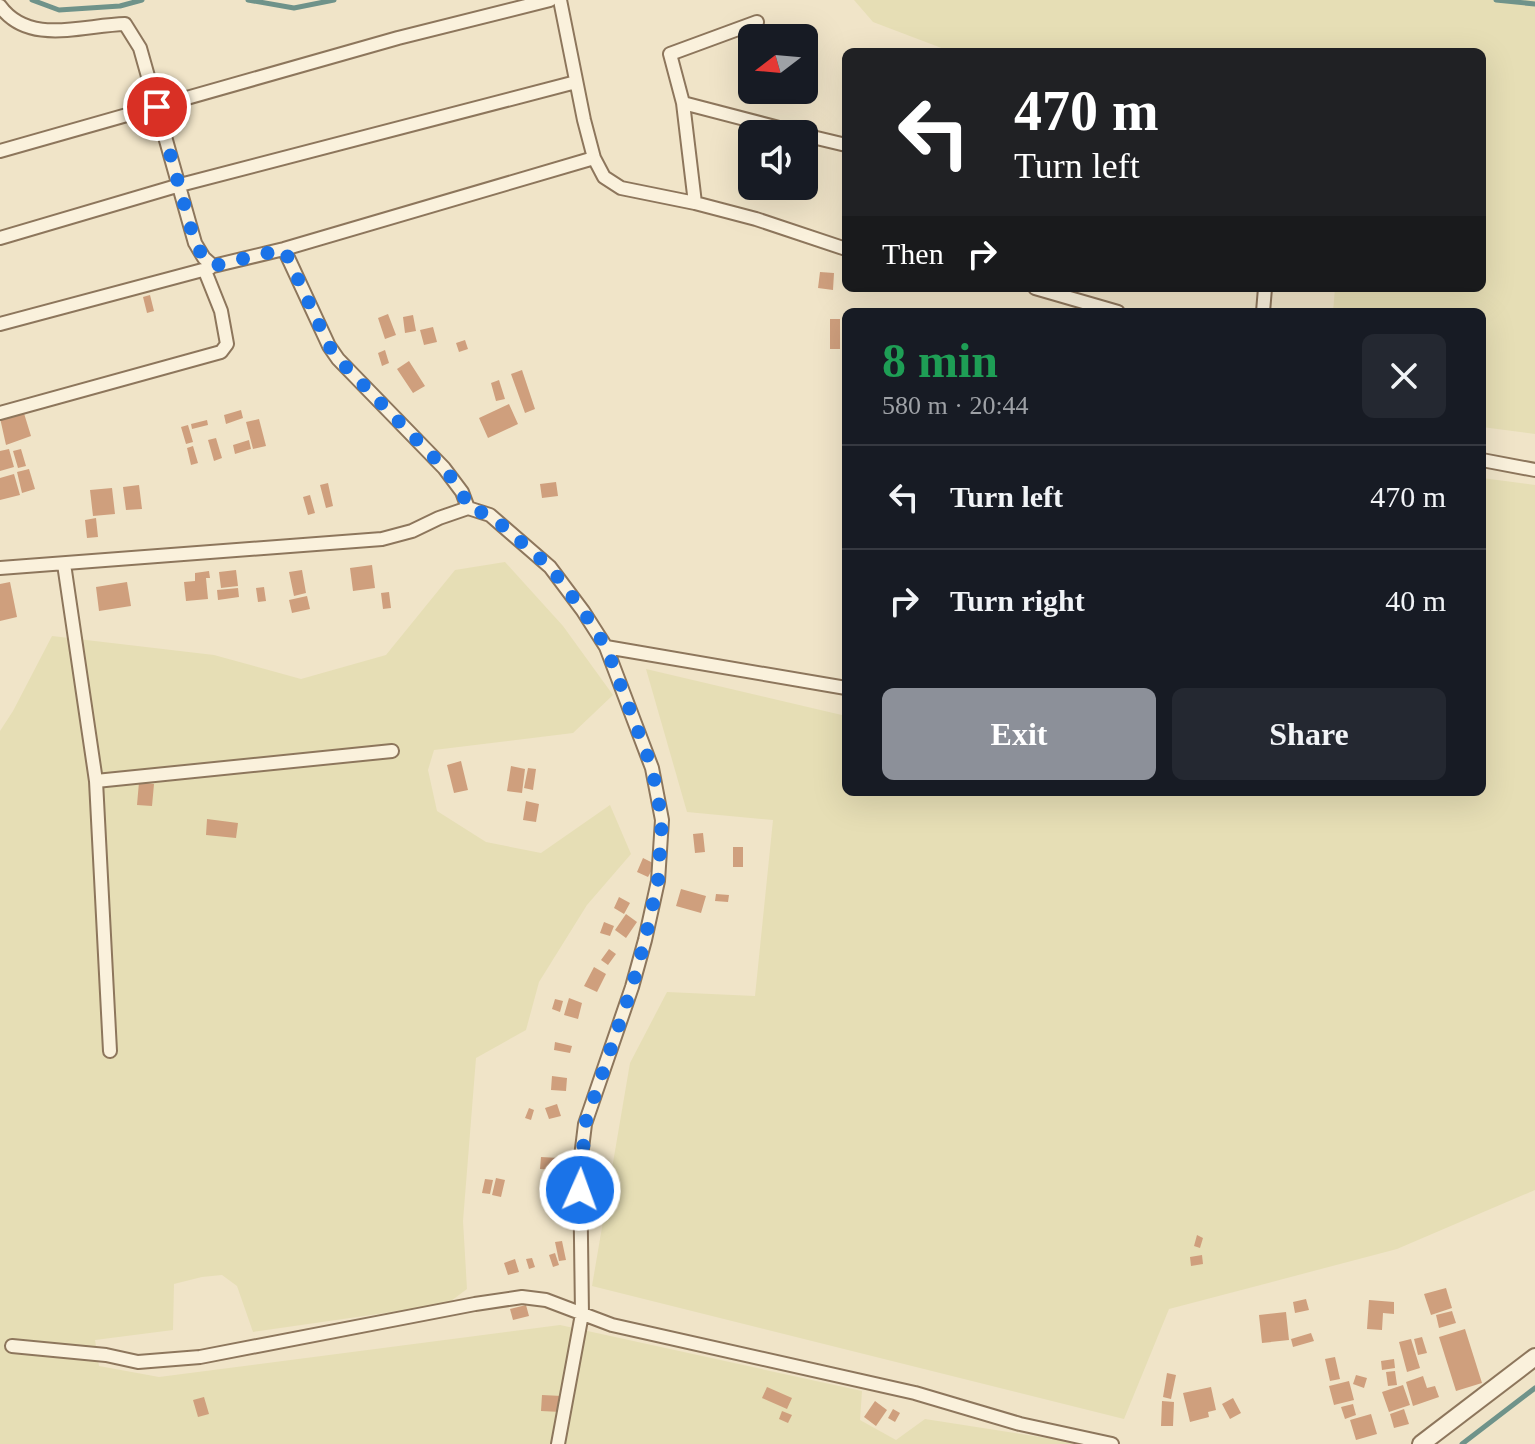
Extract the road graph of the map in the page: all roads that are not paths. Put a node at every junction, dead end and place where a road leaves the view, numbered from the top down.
1 (550, 0) edge
2 (560, 0) edge
3 (0, 6) edge
4 (757, 22) dead end
5 (576, 82) junction
6 (683, 103) junction
7 (157, 107) junction
8 (749, 120) edge
9 (818, 138) edge
10 (842, 144) edge
11 (0, 151) edge
12 (594, 158) junction
13 (180, 185) junction
14 (695, 203) junction
15 (0, 238) edge
16 (842, 248) edge
17 (284, 249) junction
18 (209, 269) junction
19 (1049, 292) edge
20 (1104, 308) edge
21 (0, 324) edge
22 (0, 413) edge
23 (1486, 461) edge
24 (1535, 470) edge
25 (468, 508) junction
26 (64, 564) junction
27 (0, 568) edge
28 (606, 647) junction
29 (842, 687) edge
30 (392, 751) dead end
31 (96, 781) junction
32 (110, 1051) dead end
33 (582, 1314) junction
34 (12, 1346) dead end
35 (1535, 1357) edge
36 (558, 1444) edge
37 (1112, 1444) edge
38 (1421, 1444) edge

1 - 7 street
2 - 5 street
3 - 7 street
4 - 6 street
5 - 12 street
5 - 13 street
6 - 8 street
6 - 14 street
7 - 11 street
7 - 13 street
9 - 10 street
12 - 14 street
12 - 17 street
13 - 15 street
13 - 18 street
14 - 16 street
17 - 18 street
17 - 25 street
18 - 21 street
18 - 22 street
19 - 20 street
23 - 24 street
25 - 26 street
25 - 28 street
26 - 27 street
26 - 31 street
28 - 29 street
28 - 33 street
30 - 31 street
31 - 32 street
33 - 34 street
33 - 36 street
33 - 37 street
35 - 38 street

